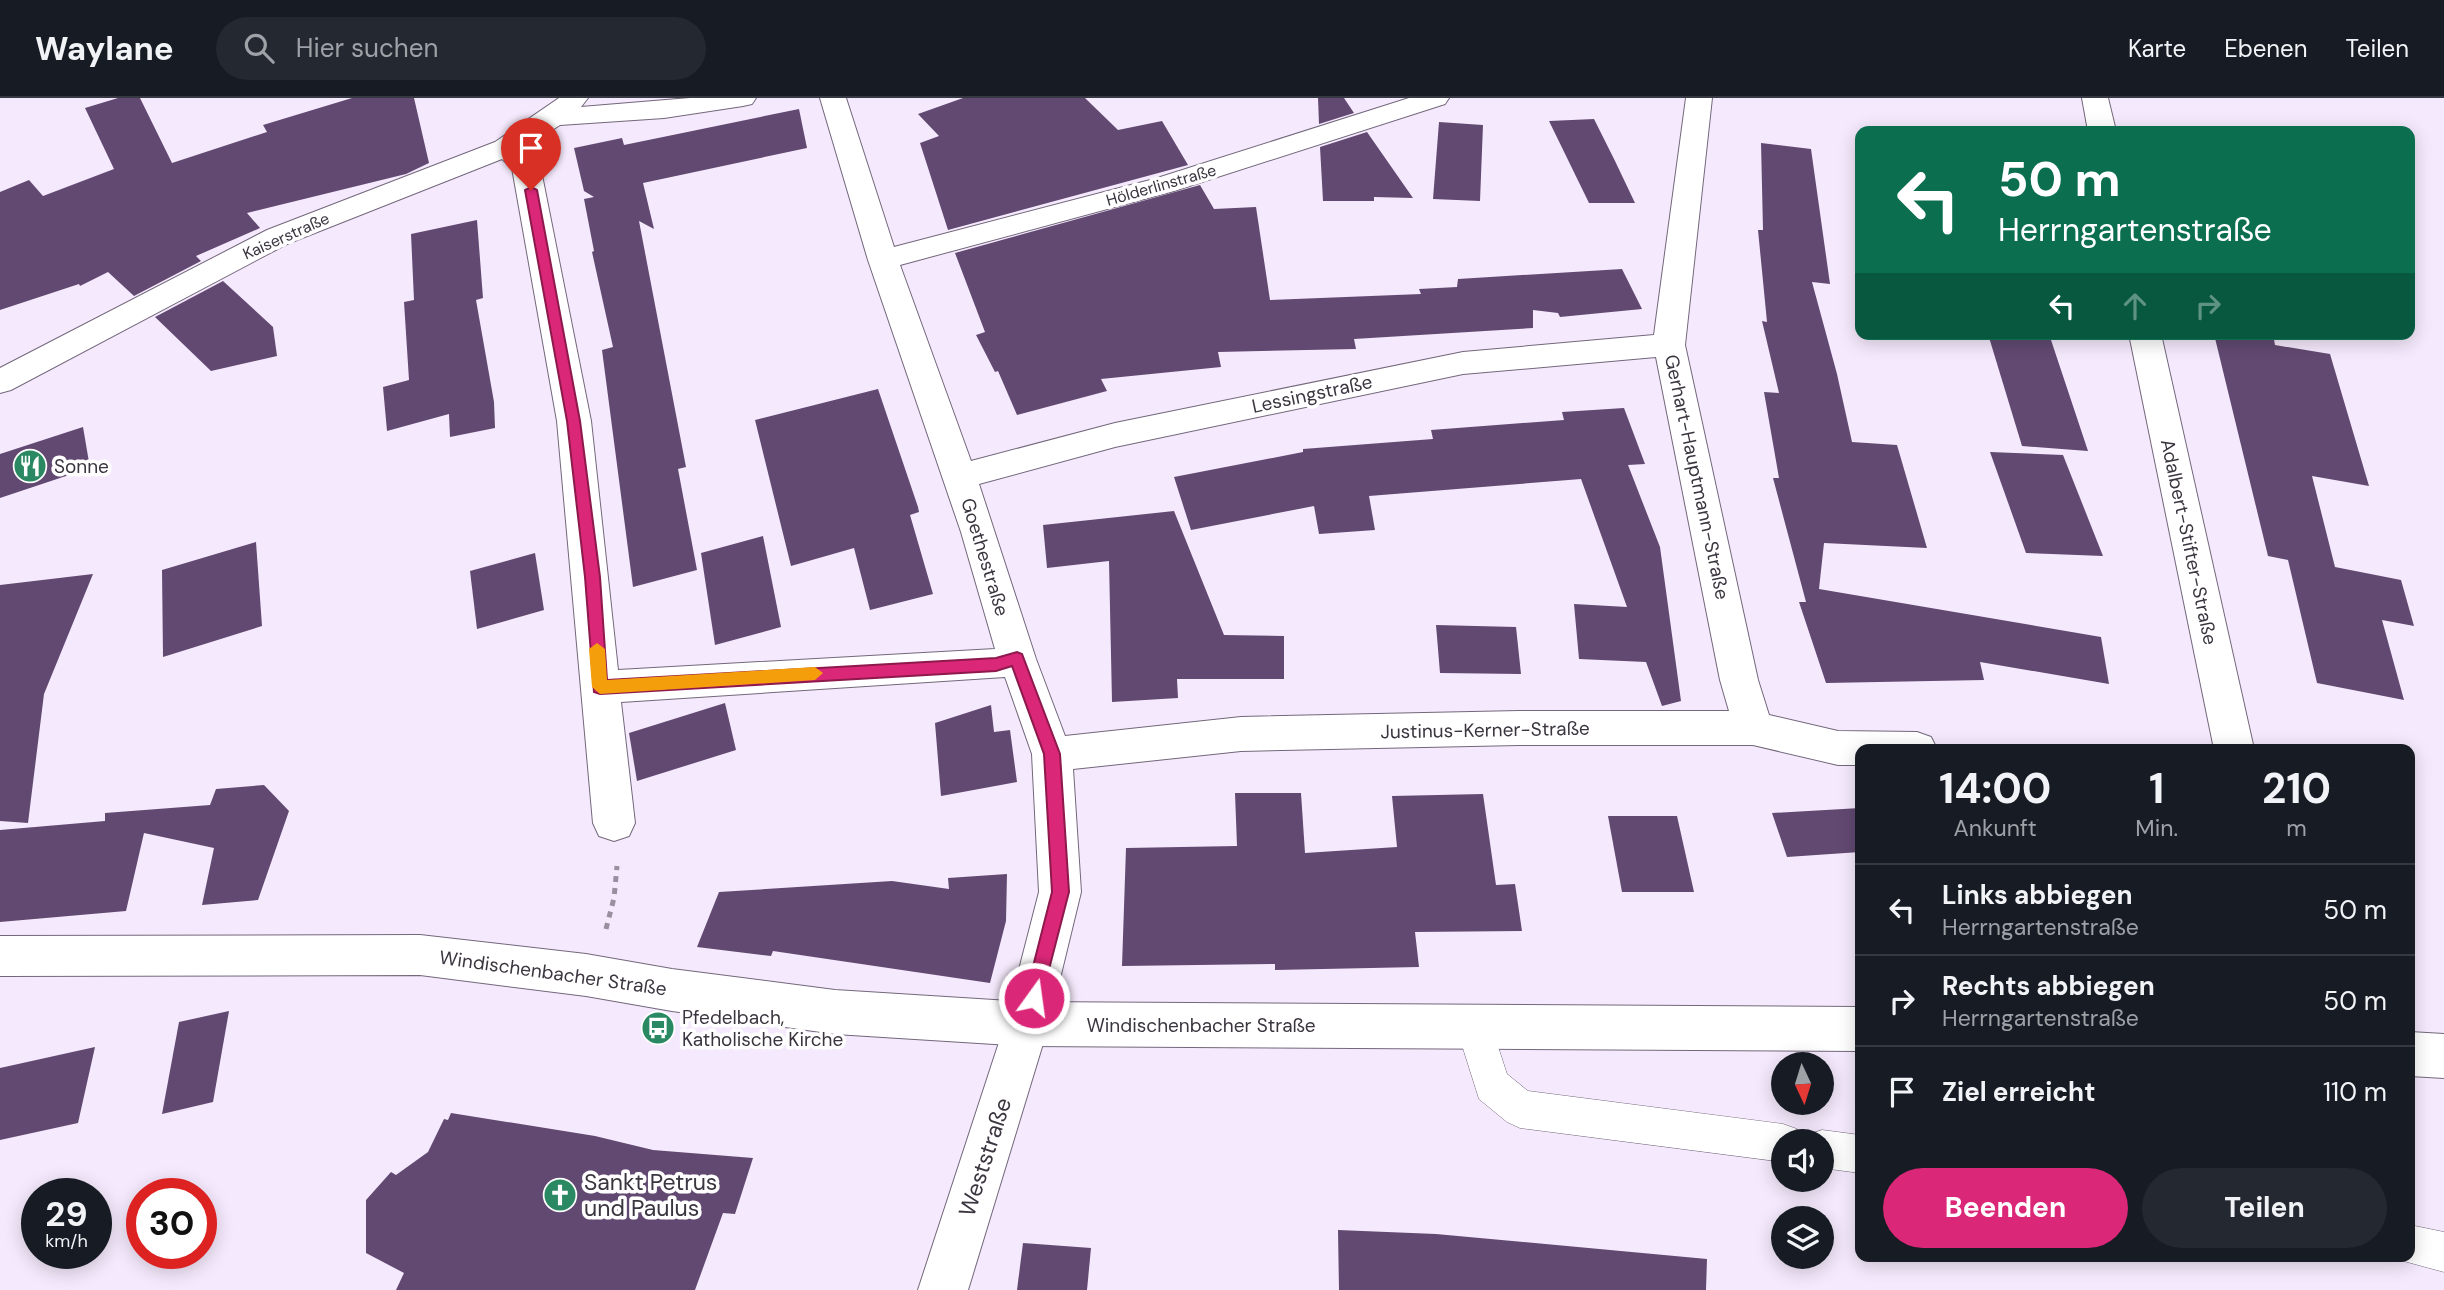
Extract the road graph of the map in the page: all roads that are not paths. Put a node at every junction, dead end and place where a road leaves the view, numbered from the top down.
1 (743, 98) edge
2 (834, 98) edge
3 (1436, 98) edge
4 (1699, 98) edge
5 (2095, 98) edge
6 (564, 108) edge
7 (2101, 126) edge
8 (505, 148) junction
9 (883, 260) junction
10 (2146, 340) edge
11 (1669, 345) junction
12 (0, 382) edge
13 (960, 477) junction
14 (1017, 659) junction
15 (600, 687) junction
16 (1753, 728) junction
17 (2233, 744) edge
18 (1855, 748) edge
19 (1052, 754) junction
20 (614, 823) road end
21 (0, 956) edge
22 (1027, 1024) junction
23 (1474, 1026) junction
24 (1855, 1029) edge
25 (2415, 1054) edge
26 (2444, 1056) edge
27 (1771, 1141) edge
28 (1834, 1151) edge
29 (1855, 1153) edge
30 (2415, 1246) edge
31 (2444, 1252) edge
32 (943, 1290) edge

1 - 6 street
2 - 9 street, Goethestraße
3 - 9 street, Hölderlinstraße
4 - 11 street, Gerhart-Hauptmann-Straße
5 - 7 street
6 - 8 street, Kaiserstraße
8 - 12 street, Kaiserstraße
8 - 15 street
9 - 13 street, Goethestraße
10 - 17 street, Adalbert-Stifter-Straße
11 - 13 street, Lessingstraße
11 - 16 street, Gerhart-Hauptmann-Straße
13 - 14 street, Goethestraße
14 - 15 street
14 - 19 street, Goethestraße
15 - 20 street
16 - 18 street, Justinus-Kerner-Straße
16 - 19 street, Justinus-Kerner-Straße
19 - 22 street, Goethestraße
21 - 22 street, Windischenbacher Straße
22 - 23 street, Windischenbacher Straße
22 - 32 street, Weststraße
23 - 24 street, Windischenbacher Straße
23 - 27 lane
25 - 26 street
28 - 29 lane
30 - 31 lane

